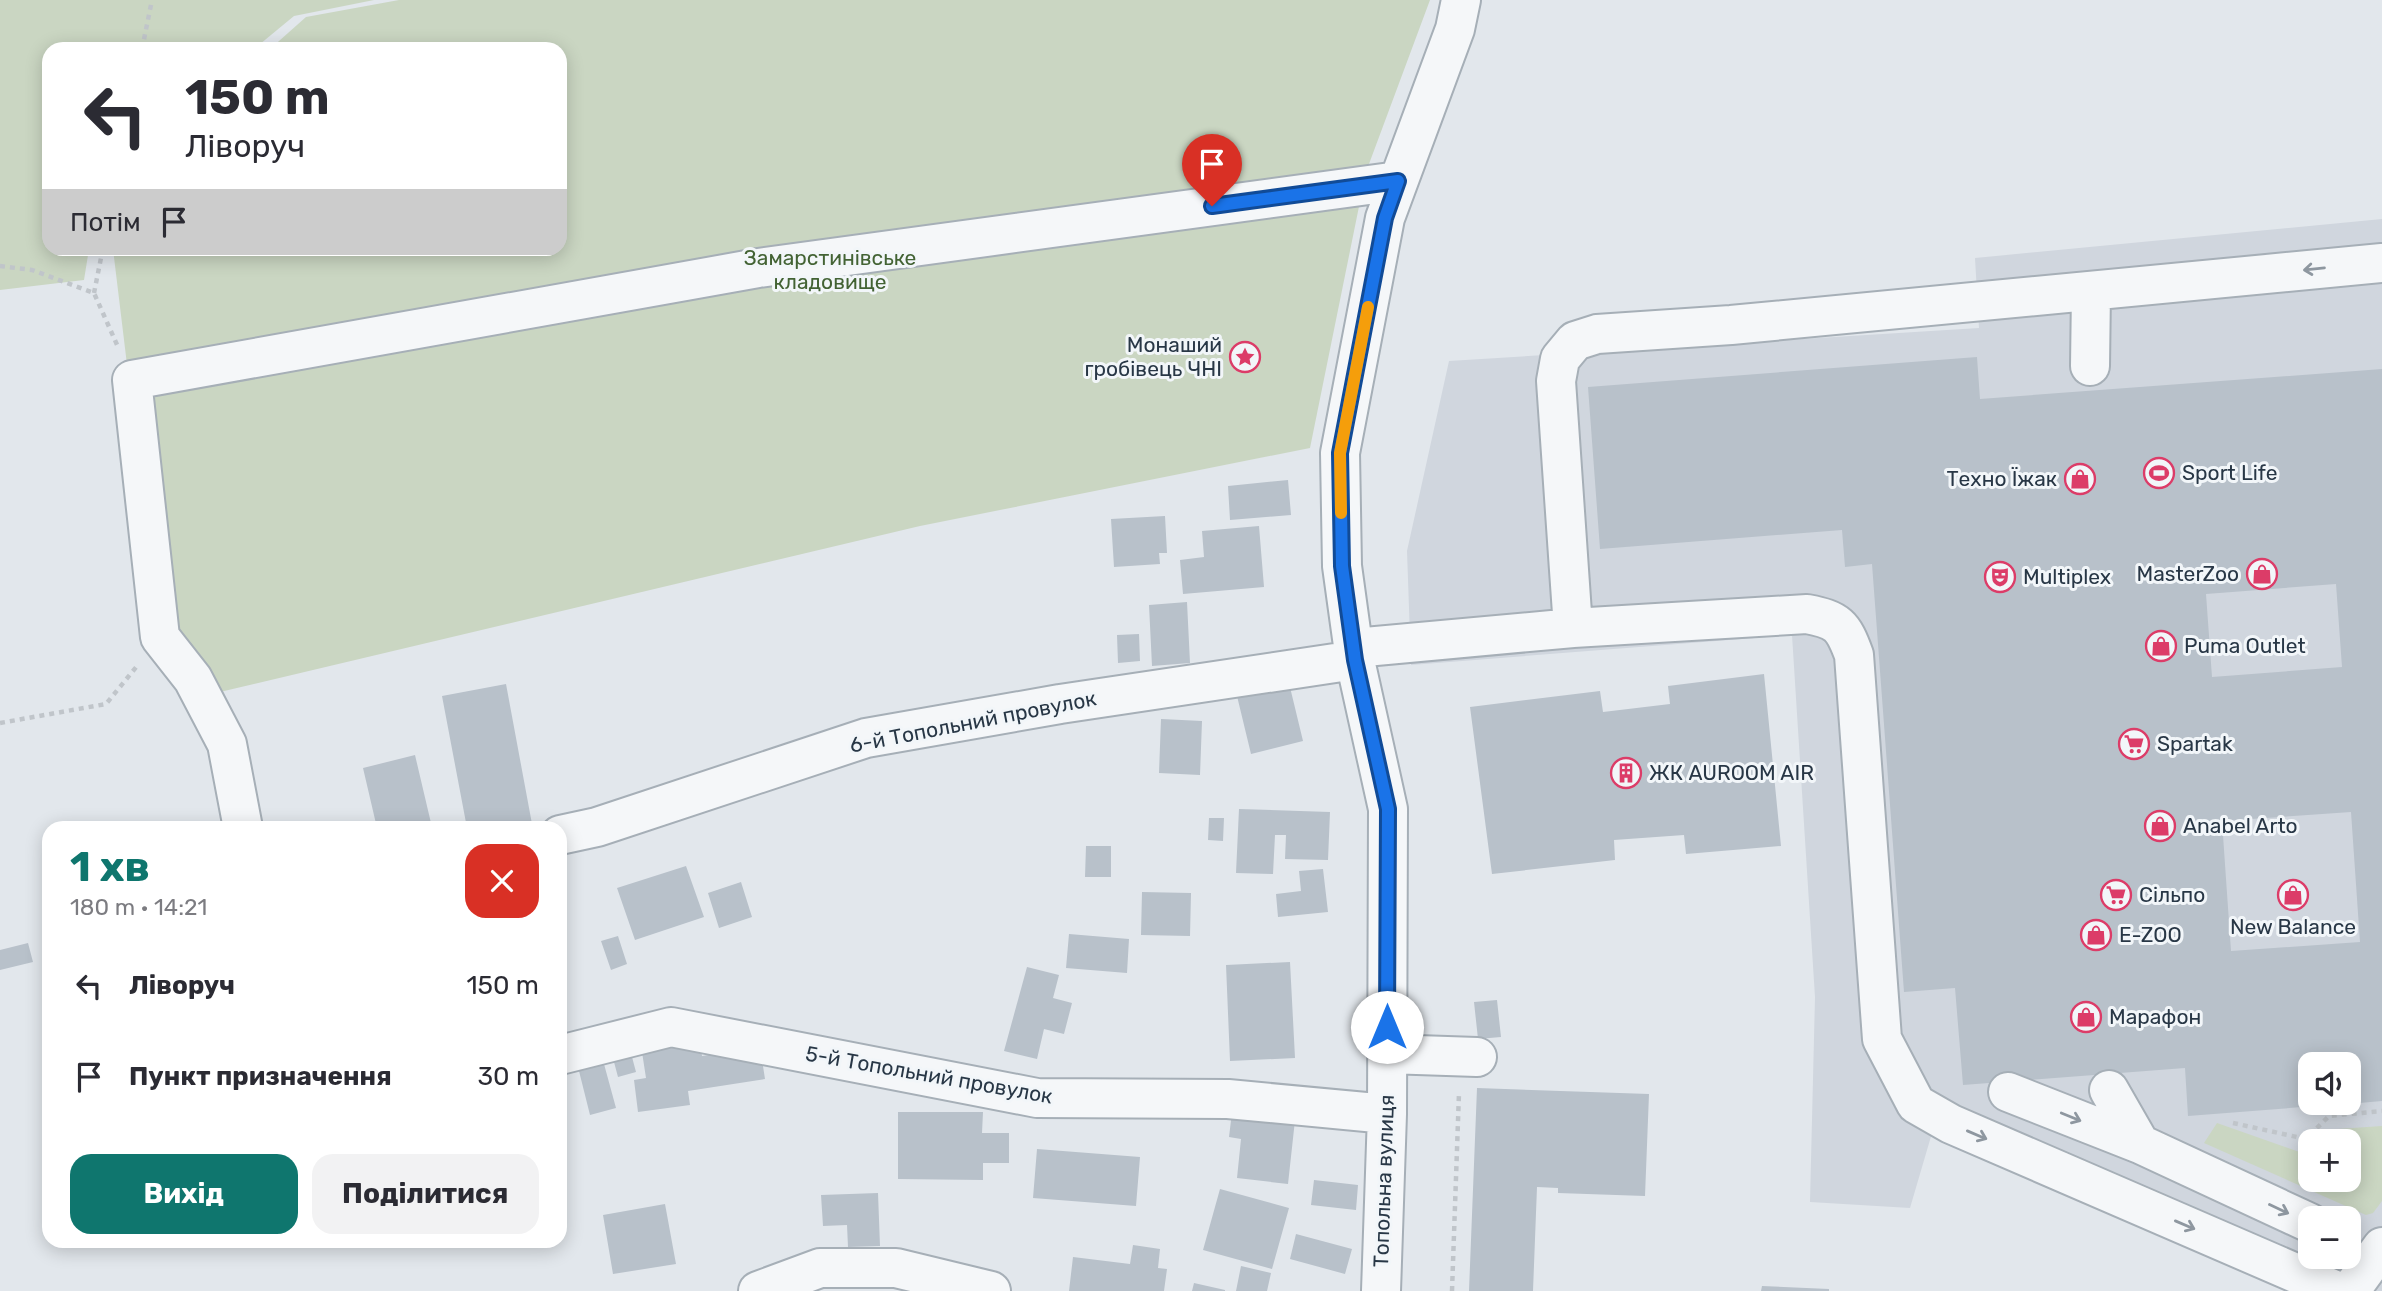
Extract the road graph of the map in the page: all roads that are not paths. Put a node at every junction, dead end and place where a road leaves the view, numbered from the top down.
1 (1461, 0) edge
2 (1398, 181) junction
3 (2382, 263) edge
4 (2091, 291) junction
5 (2090, 366) dead end
6 (1573, 628) junction
7 (1354, 654) junction
8 (242, 821) edge
9 (567, 833) edge
10 (567, 1053) edge
11 (1387, 1054) junction
12 (1468, 1070) road end
13 (2109, 1090) dead end
14 (2008, 1092) dead end
15 (1387, 1114) junction
16 (2140, 1144) junction
17 (2298, 1217) edge
18 (2369, 1247) edge
19 (758, 1291) edge
20 (991, 1291) edge
21 (1381, 1291) edge
22 (2337, 1291) edge
23 (2350, 1291) edge

1 - 2 street, Топольна вулиця
2 - 7 street, Топольна вулиця
2 - 8 street
3 -> 4 street
4 - 5 street
4 - 6 street
6 - 7 street, 6-й Топольний провулок
6 -> 22 street, 6-й Топольний провулок
7 - 9 street, 6-й Топольний провулок
7 - 11 street, Топольна вулиця
10 - 15 street, 5-й Топольний провулок
11 - 12 street
11 - 15 street, Топольна вулиця
13 - 16 street
14 -> 16 street
15 - 21 street, Топольна вулиця
16 -> 17 street
18 - 23 street
19 - 20 street

